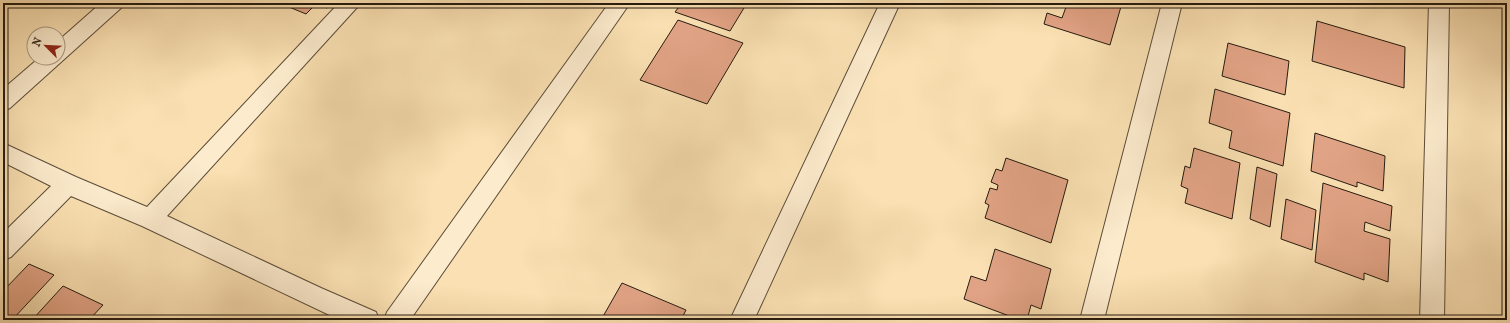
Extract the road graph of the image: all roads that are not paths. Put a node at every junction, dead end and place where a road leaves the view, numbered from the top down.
1 (114, 3) edge
2 (351, 3) edge
3 (620, 3) edge
4 (890, 3) edge
5 (1172, 3) edge
6 (1439, 3) edge
7 (66, 46) edge
8 (44, 66) edge
9 (3, 102) edge
10 (3, 152) edge
11 (68, 184) junction
12 (150, 219) junction
13 (3, 249) edge
14 (367, 320) edge
15 (396, 320) edge
16 (742, 320) edge
17 (1092, 320) edge
18 (1432, 320) edge

1 - 7 street
2 - 12 street
3 - 15 street
4 - 16 street
5 - 17 street
6 - 18 street
8 - 9 street
10 - 11 street
11 - 12 street
11 - 13 street
12 - 14 street

